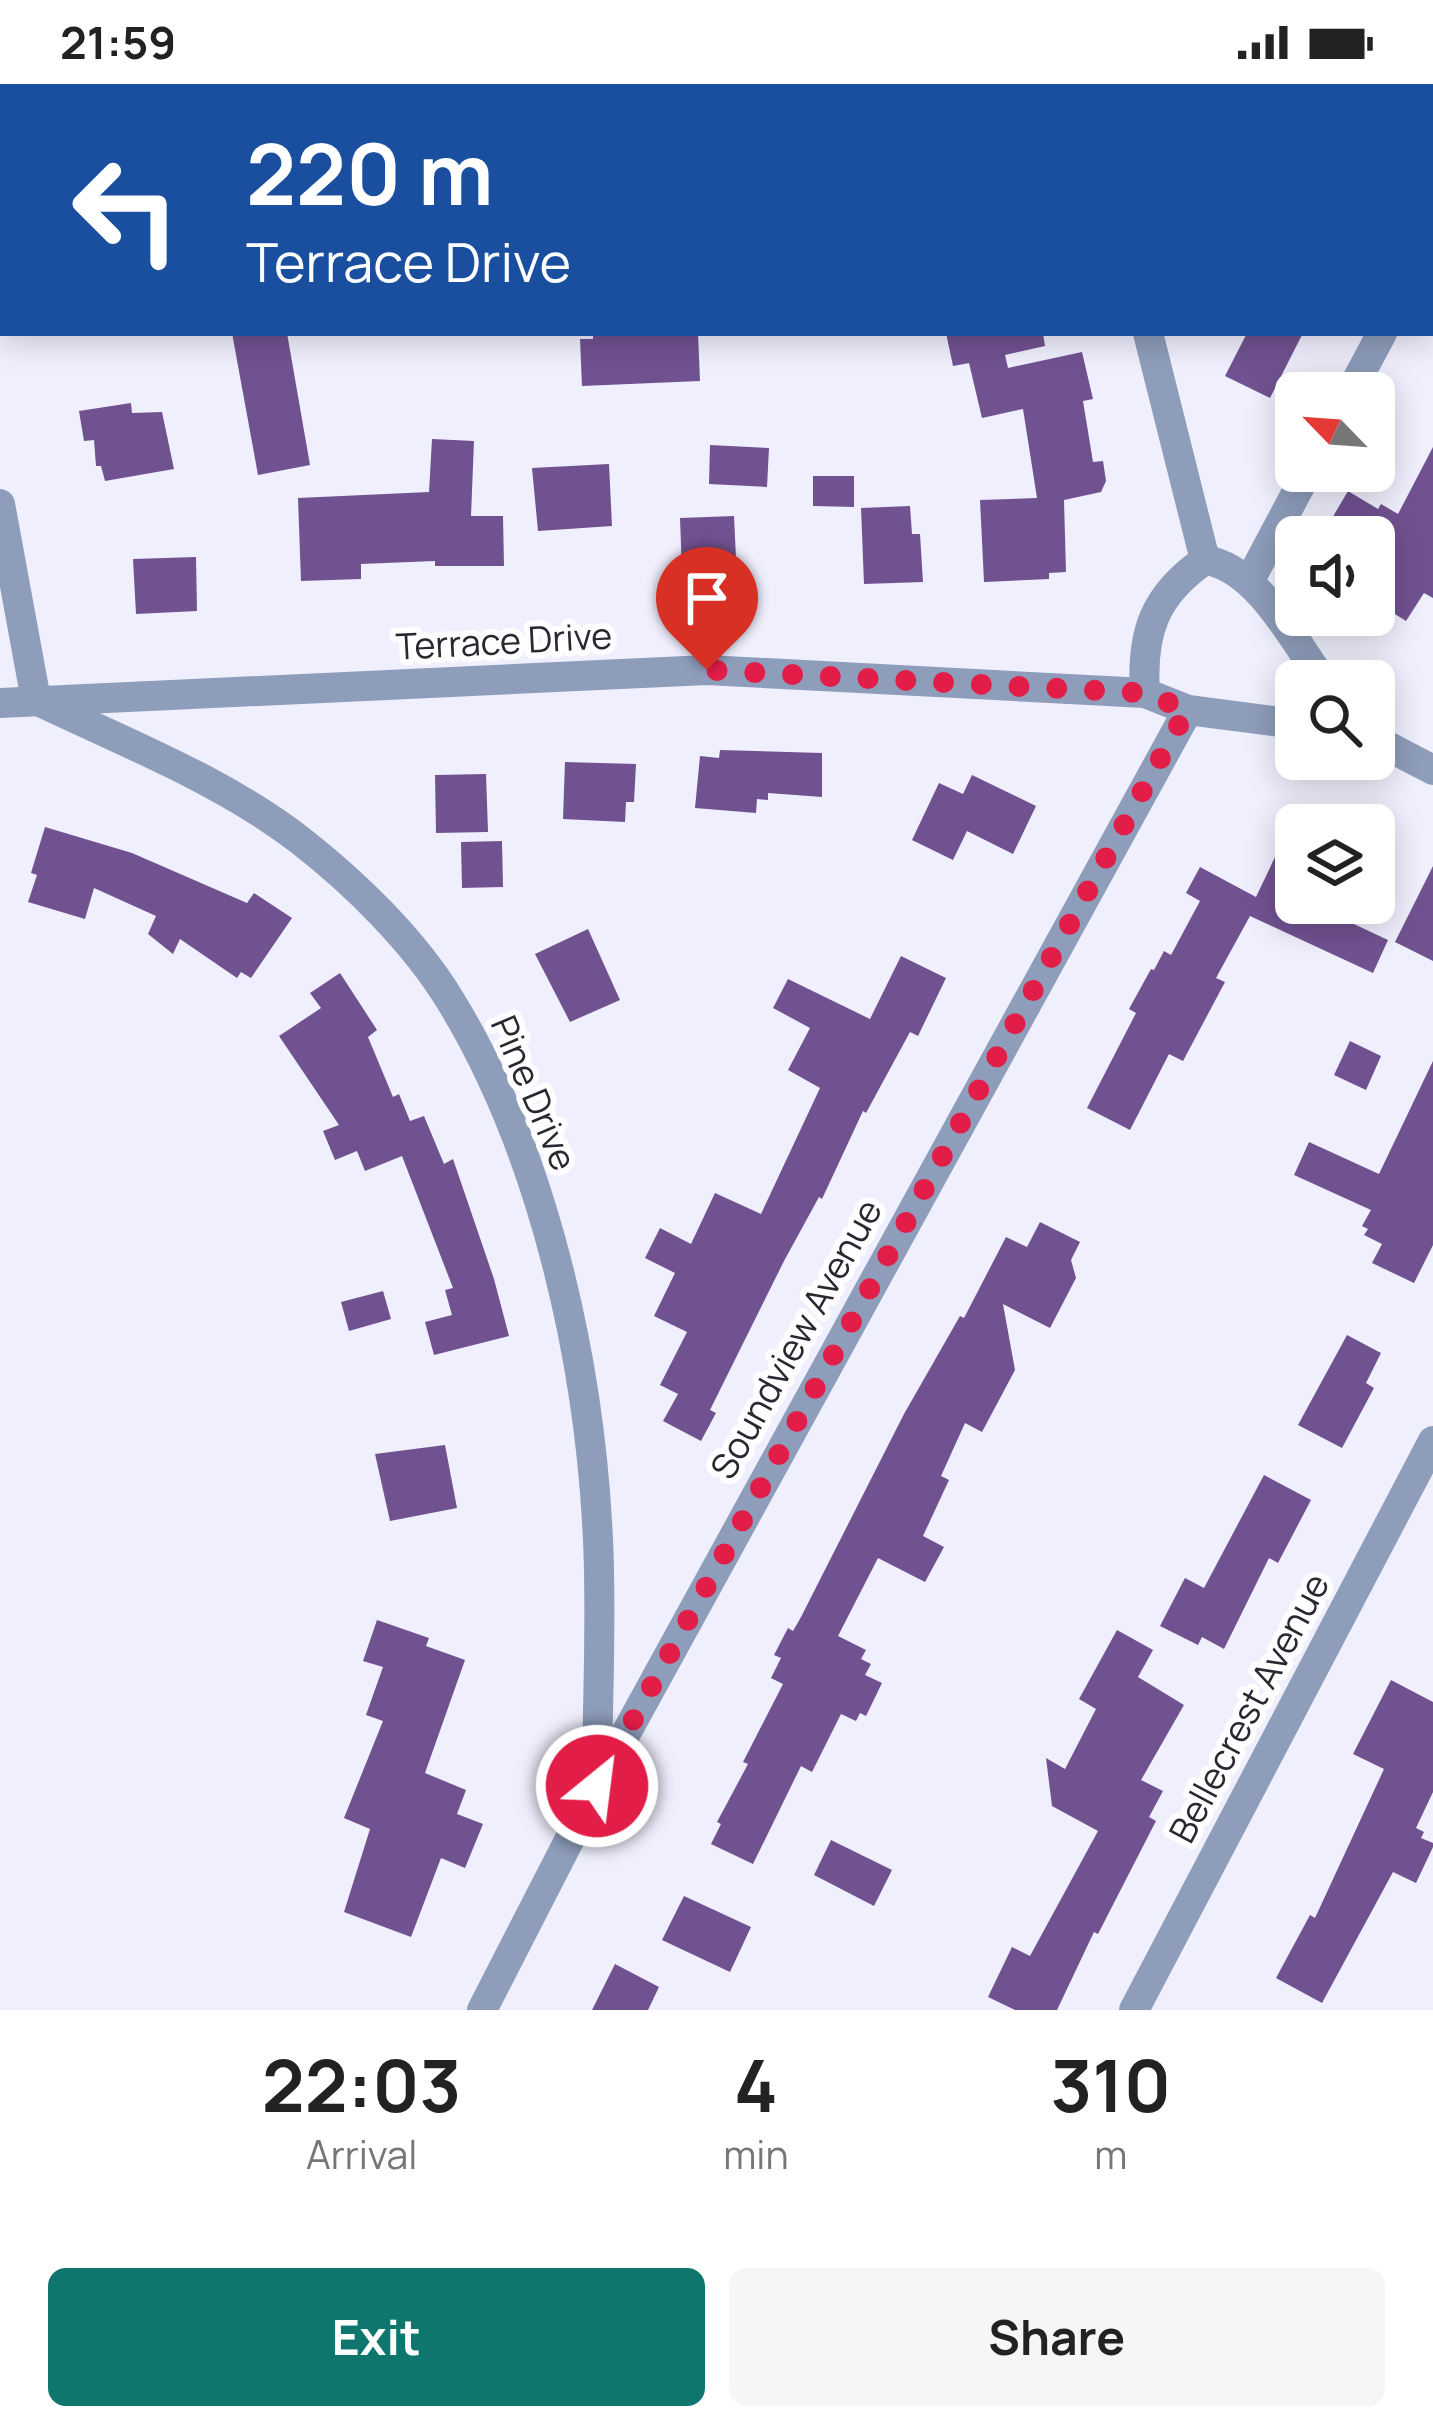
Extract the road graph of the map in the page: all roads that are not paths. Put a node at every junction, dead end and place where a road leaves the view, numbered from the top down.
1 (1149, 336) edge
2 (1380, 336) edge
3 (1361, 372) edge
4 (1297, 492) edge
5 (0, 504) edge
6 (1205, 560) junction
7 (1250, 580) junction
8 (1308, 660) edge
9 (1145, 693) junction
10 (36, 700) junction
11 (0, 704) edge
12 (1187, 710) junction
13 (1275, 721) edge
14 (1395, 750) edge
15 (1433, 770) edge
16 (1433, 1442) edge
17 (597, 1786) junction
18 (482, 2010) edge
19 (1134, 2010) edge

1 - 6 street
2 - 3 street
4 - 7 street
5 - 10 street
6 - 7 street
6 - 9 street
7 - 8 street
9 - 10 street, Terrace Drive
9 - 12 street, Terrace Drive
10 - 11 street, Terrace Drive
10 - 17 street, Pine Drive
12 - 13 street, Terrace Drive
12 - 17 street, Soundview Avenue
14 - 15 street
16 - 19 street, Bellecrest Avenue
17 - 18 street, Soundview Avenue

